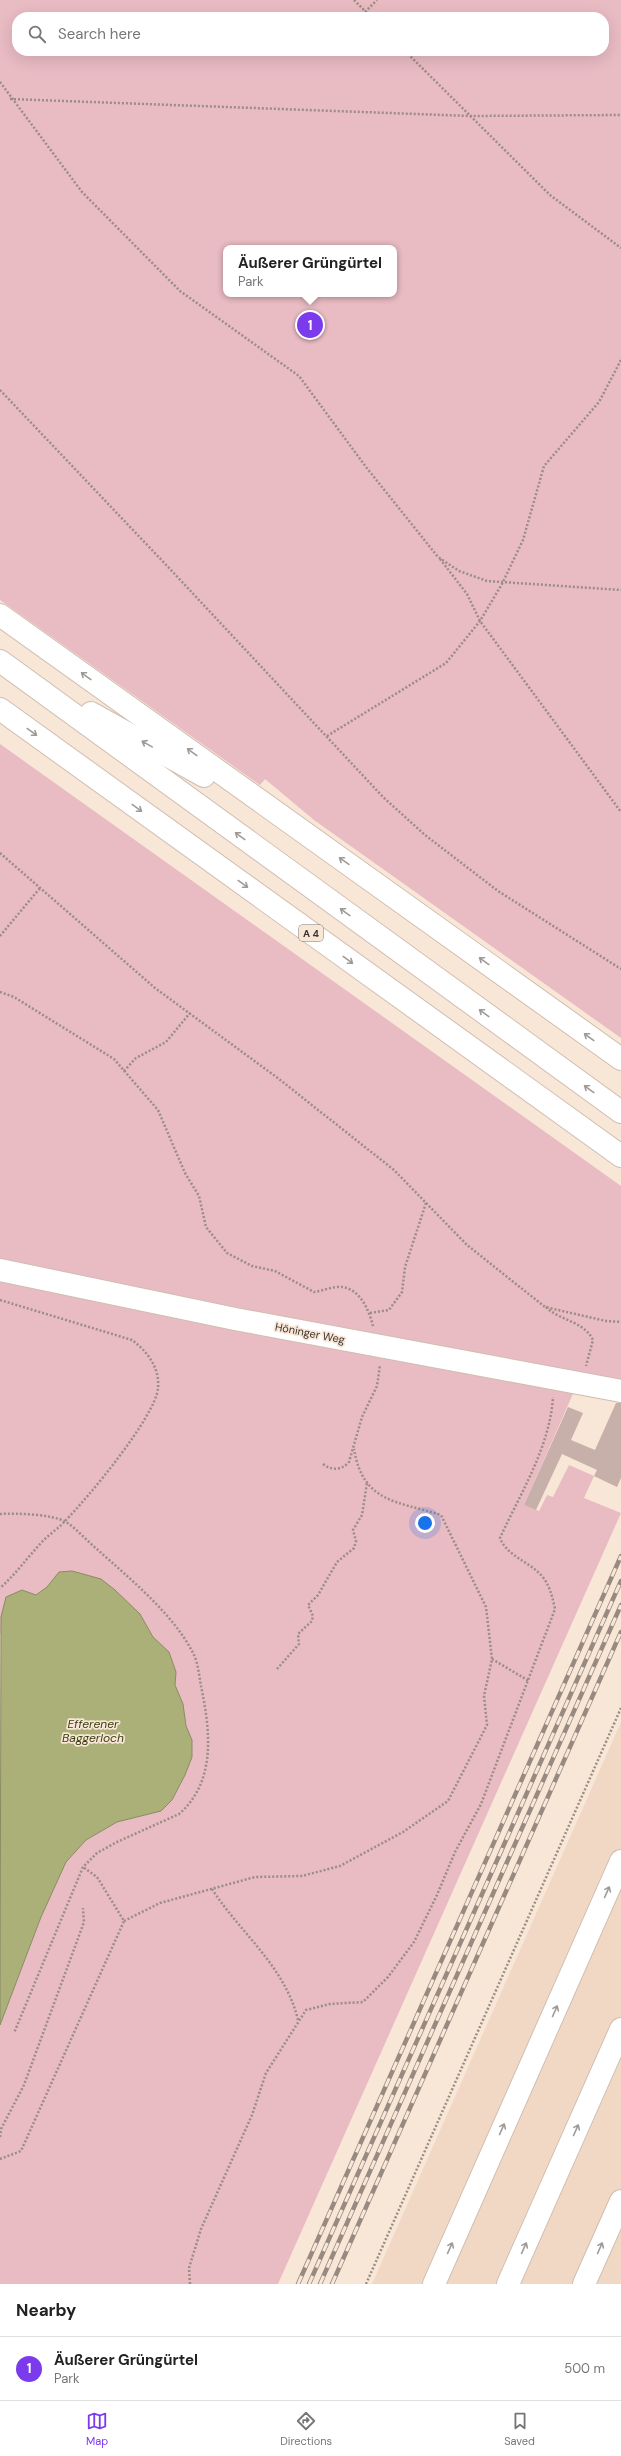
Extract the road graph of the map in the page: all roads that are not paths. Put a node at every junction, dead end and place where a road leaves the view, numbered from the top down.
1 (0, 615) edge
2 (2, 663) edge
3 (0, 709) edge
4 (303, 832) junction
5 (621, 1059) edge
6 (621, 1112) edge
7 (621, 1156) edge
8 (0, 1270) edge
9 (621, 1391) edge
10 (621, 1861) edge
11 (621, 2029) edge
12 (621, 2201) edge
13 (434, 2284) edge
14 (508, 2284) edge
15 (584, 2284) edge

4 -> 1 main road
4 -> 2 main road
6 -> 2 main road
3 -> 7 main road, A 4
5 -> 4 main road
8 - 9 main road, Höninger Weg
13 -> 10 main road
14 -> 11 main road
15 -> 12 main road

